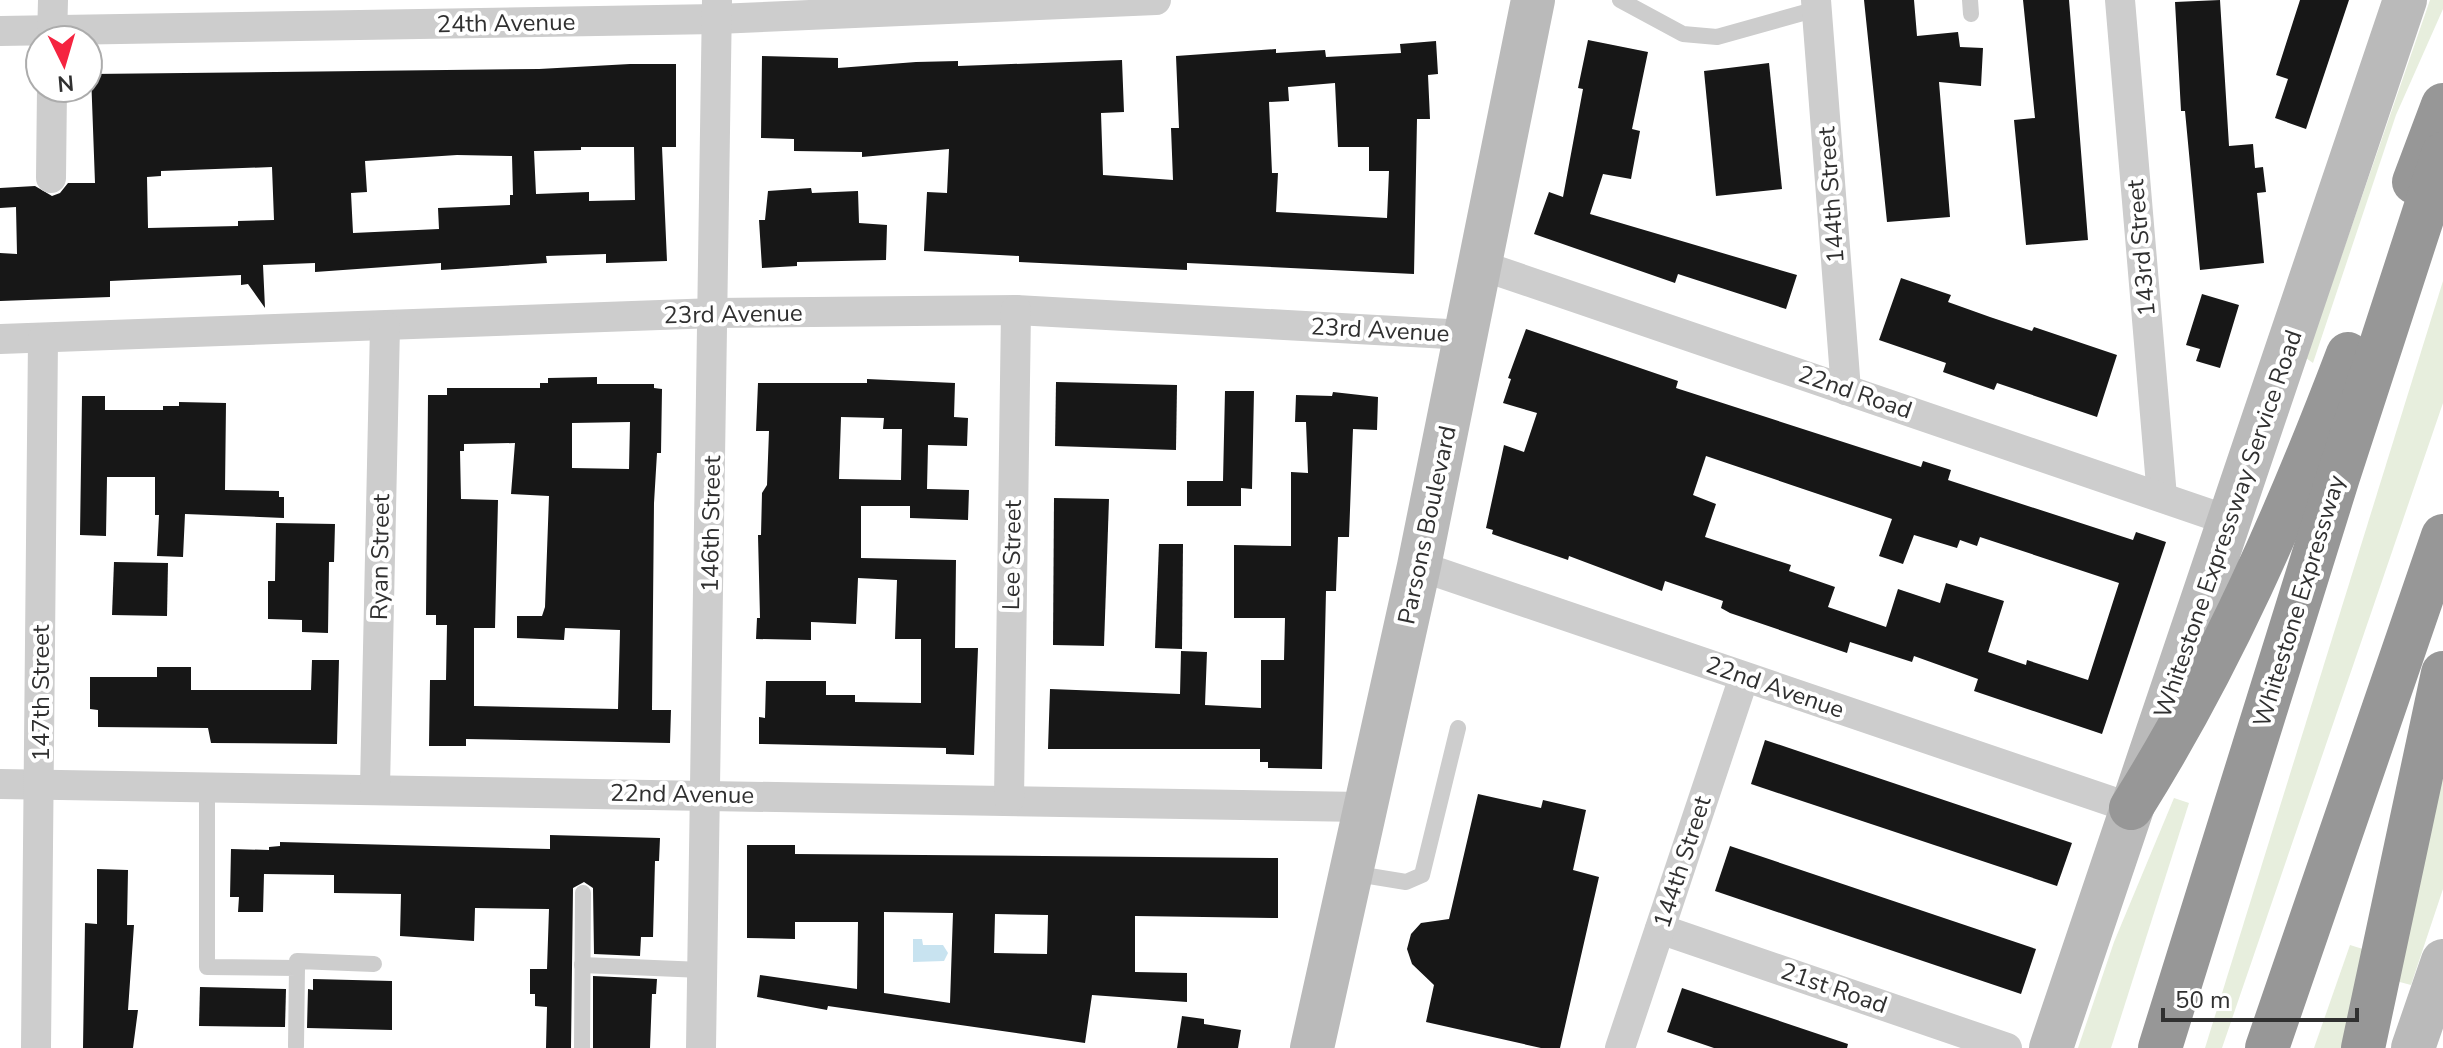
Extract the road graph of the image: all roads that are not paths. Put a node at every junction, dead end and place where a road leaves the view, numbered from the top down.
1 (53, 0) edge
2 (1156, 0) edge
3 (1533, 0) edge
4 (1620, 0) edge
5 (2120, 0) edge
6 (2405, 0) edge
7 (1817, 4) edge
8 (717, 9) edge
9 (52, 24) edge
10 (0, 31) edge
11 (24, 33) edge
12 (104, 33) edge
13 (52, 104) edge
14 (2443, 105) edge
15 (2443, 154) edge
16 (51, 178) dead end
17 (1480, 265) junction
18 (1016, 310) junction
19 (715, 313) junction
20 (385, 326) junction
21 (1466, 335) junction
22 (0, 339) edge
23 (43, 339) junction
24 (1846, 390) junction
25 (2162, 497) junction
26 (2230, 521) junction
27 (2443, 536) edge
28 (1419, 566) junction
29 (2443, 673) edge
30 (1744, 677) junction
31 (1458, 728) dead end
32 (0, 784) edge
33 (41, 784) junction
34 (207, 786) junction
35 (375, 787) junction
36 (706, 794) junction
37 (1009, 799) junction
38 (1363, 807) junction
39 (2131, 808) junction
40 (1350, 873) junction
41 (583, 893) dead end
42 (1660, 929) junction
43 (2443, 961) edge
44 (374, 964) dead end
45 (582, 965) junction
46 (297, 968) junction
47 (702, 970) junction
48 (2427, 1025) edge
49 (296, 1046) dead end
50 (36, 1048) edge
51 (582, 1048) edge
52 (701, 1048) edge
53 (1312, 1048) edge
54 (1620, 1048) edge
55 (2007, 1048) edge
56 (2051, 1048) edge
57 (2160, 1048) edge
58 (2267, 1048) edge
59 (2363, 1048) edge

1 - 9 street
2 - 8 street, 24th Avenue
3 - 17 main road, Parsons Boulevard
4 - 7 lane
5 - 25 street, 143rd Street
6 - 26 main road, Whitestone Expressway Service Road
7 - 24 street, 144th Street
8 - 12 street, 24th Avenue
8 - 19 street, 146th Street
10 - 11 street, 24th Avenue
13 - 16 street
14 - 39 highway
15 - 57 highway, Whitestone Expressway
17 - 21 main road, Parsons Boulevard
17 - 24 street, 22nd Road
18 - 19 street, 23rd Avenue
18 - 21 street, 23rd Avenue
18 - 37 street, Lee Street
19 - 20 street, 23rd Avenue
19 - 36 street, 146th Street
20 - 23 street, 23rd Avenue
20 - 35 street, Ryan Street
21 - 28 main road, Parsons Boulevard
22 - 23 street, 23rd Avenue
23 - 33 street, 147th Street
24 - 25 street, 22nd Road
25 - 26 street, 22nd Road
26 - 39 main road, Whitestone Expressway Service Road
27 - 58 highway
28 - 30 street, 22nd Avenue
28 - 38 main road, Parsons Boulevard
29 - 59 highway
30 - 39 street, 22nd Avenue
30 - 42 street, 144th Street
31 - 40 lane
32 - 33 street, 22nd Avenue
33 - 34 street, 22nd Avenue
33 - 50 street, 147th Street
34 - 35 street, 22nd Avenue
34 - 46 lane
35 - 36 street, 22nd Avenue
36 - 37 street, 22nd Avenue
36 - 47 street, 146th Street
37 - 38 street, 22nd Avenue
38 - 40 main road, Parsons Boulevard
39 - 56 main road, Whitestone Expressway Service Road
40 - 53 main road, Parsons Boulevard
41 - 45 lane
42 - 54 street, 144th Street
42 - 55 street, 21st Road
43 - 48 main road
44 - 46 lane
45 - 47 lane
45 - 51 lane
46 - 49 lane
47 - 52 street, 146th Street

